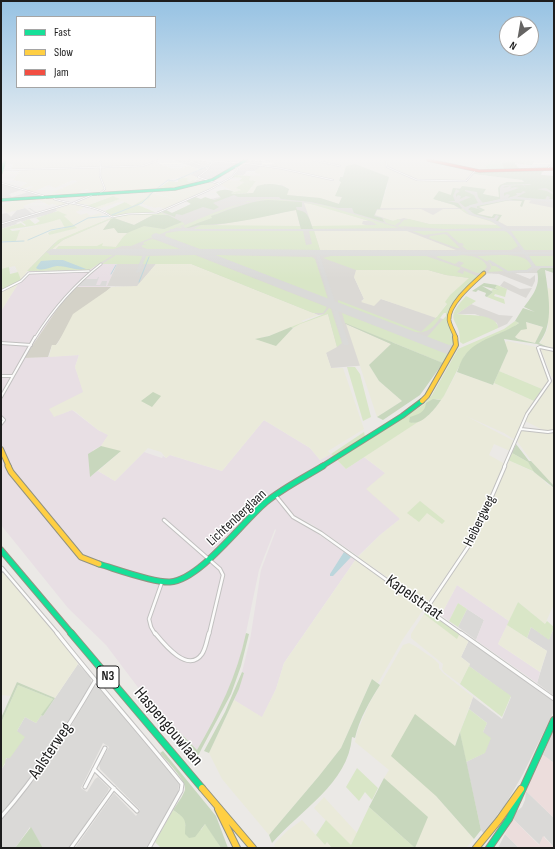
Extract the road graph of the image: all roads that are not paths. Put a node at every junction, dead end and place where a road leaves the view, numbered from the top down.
1 (56, 200) edge
2 (81, 200) edge
3 (189, 200) edge
4 (70, 204) junction
5 (1, 224) edge
6 (101, 264) dead end
7 (90, 272) junction
8 (484, 273) dead end
9 (1, 291) edge
10 (1, 343) edge
11 (31, 344) junction
12 (554, 350) edge
13 (1, 376) edge
14 (12, 376) junction
15 (1, 397) edge
16 (1, 417) edge
17 (1, 424) edge
18 (521, 429) junction
19 (554, 431) edge
20 (1, 449) edge
21 (276, 496) junction
22 (164, 520) dead end
23 (1, 550) edge
24 (208, 559) junction
25 (2, 569) edge
26 (162, 582) junction
27 (427, 608) junction
28 (95, 681) junction
29 (554, 699) edge
30 (554, 720) edge
31 (105, 748) dead end
32 (94, 769) junction
33 (85, 787) dead end
34 (522, 787) junction
35 (114, 788) junction
36 (215, 803) junction
37 (137, 811) dead end
38 (1, 817) edge
39 (71, 848) edge
40 (149, 848) edge
41 (237, 848) edge
42 (253, 848) edge
43 (476, 848) edge
44 (489, 848) edge

1 - 4 street
2 - 4 street
3 - 4 street
4 - 5 street
6 - 7 street
7 - 9 street
7 - 11 street
8 - 21 street, Lichtenberglaan
10 - 11 street
11 - 14 street
12 - 18 street, Heibergweg
13 - 14 street
14 - 15 street
16 - 17 street
18 - 19 street
18 - 27 street, Heibergweg
20 - 26 street, Lichtenberglaan
21 - 24 street, Lichtenberglaan
21 - 27 street, Kapelstraat
22 - 24 street
23 - 36 street, Haspengouwlaan / N3
24 - 26 street, Lichtenberglaan
24 - 26 street
25 - 28 street
27 - 29 street, Kapelstraat
28 - 38 street, Aalsterweg
28 - 40 street
30 - 34 street
31 - 32 street
32 - 33 street
32 - 35 street
34 - 43 street
34 - 44 street
35 - 37 street
35 - 39 street
36 - 41 street
36 - 42 street, Haspengouwlaan / N3

